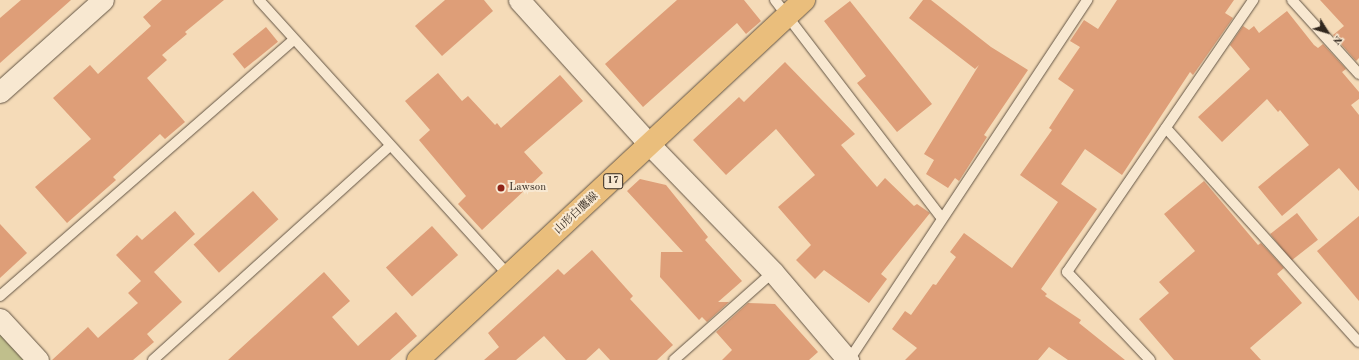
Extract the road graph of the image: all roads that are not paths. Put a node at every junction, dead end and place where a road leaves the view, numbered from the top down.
1 (103, 0) edge
2 (259, 0) edge
3 (519, 0) edge
4 (804, 0) edge
5 (1087, 0) edge
6 (1253, 0) edge
7 (1292, 0) edge
8 (782, 7) edge
9 (294, 40) junction
10 (1359, 74) edge
11 (0, 92) edge
12 (1166, 128) junction
13 (390, 146) junction
14 (651, 146) junction
15 (941, 217) junction
16 (773, 272) junction
17 (509, 276) junction
18 (0, 296) edge
19 (0, 319) edge
20 (1359, 342) edge
21 (38, 360) edge
22 (153, 360) edge
23 (418, 360) edge
24 (674, 360) edge
25 (849, 360) edge
26 (1150, 360) edge

1 - 11 street
2 - 9 lane
3 - 14 street
4 - 8 main road, 山形白鷹線 / 17
5 - 15 lane
6 - 12 lane
7 - 10 lane
8 - 14 main road, 山形白鷹線 / 17
8 - 15 lane
9 - 13 lane
9 - 18 lane
12 - 20 lane
12 - 26 lane
13 - 17 lane
13 - 22 lane
14 - 16 street
14 - 17 main road, 山形白鷹線 / 17
15 - 25 lane
16 - 24 lane
16 - 25 street
17 - 23 main road, 山形白鷹線 / 17
19 - 21 street

